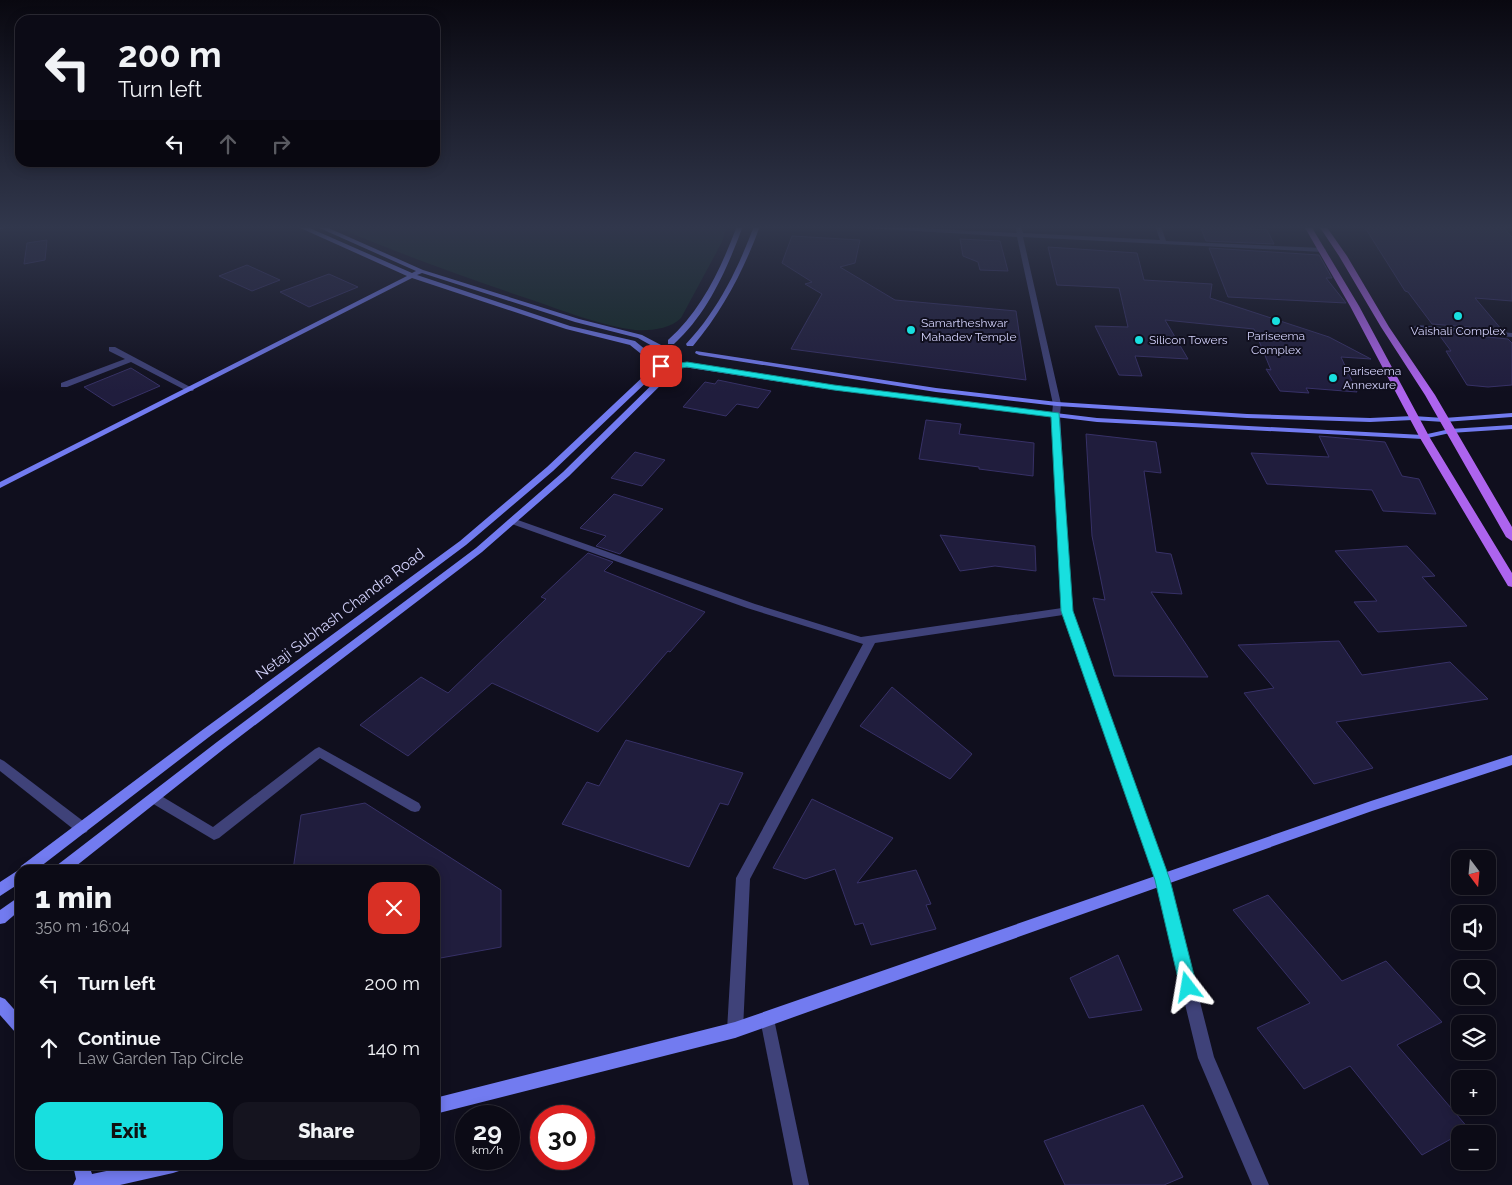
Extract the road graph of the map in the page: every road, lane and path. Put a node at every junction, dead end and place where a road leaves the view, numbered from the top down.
1 (398, 281) edge
2 (429, 281) edge
3 (453, 281) edge
4 (715, 281) edge
5 (733, 281) edge
6 (1030, 281) edge
7 (1340, 281) edge
8 (1358, 281) edge
9 (1417, 327) dead end
10 (1512, 335) edge
11 (671, 342) junction
12 (690, 344) junction
13 (657, 345) junction
14 (112, 349) dead end
15 (699, 353) junction
16 (648, 355) junction
17 (132, 359) junction
18 (655, 364) junction
19 (687, 365) junction
20 (675, 367) junction
21 (64, 385) dead end
22 (190, 389) junction
23 (1057, 409) junction
24 (1512, 415) edge
25 (1413, 418) junction
26 (1444, 420) junction
27 (1512, 428) edge
28 (1450, 431) junction
29 (1423, 437) junction
30 (0, 485) edge
31 (512, 521) junction
32 (1512, 537) edge
33 (1512, 583) edge
34 (1067, 611) junction
35 (870, 642) junction
36 (1512, 760) edge
37 (0, 764) edge
38 (154, 798) junction
39 (416, 807) dead end
40 (82, 828) junction
41 (33, 865) edge
42 (67, 865) edge
43 (15, 878) edge
44 (1162, 880) junction
45 (0, 890) edge
46 (15, 906) edge
47 (0, 918) edge
48 (0, 1004) edge
49 (767, 1019) junction
50 (15, 1021) edge
51 (735, 1030) junction
52 (440, 1105) edge
53 (82, 1170) edge
54 (150, 1170) edge
55 (84, 1184) edge
56 (801, 1185) edge
57 (1261, 1185) edge

1 - 22 main road
2 - 16 main road
3 - 13 main road
4 - 11 main road
5 - 12 main road
6 - 23 street
7 - 25 main road
8 - 26 main road
9 - 10 street
11 - 12 main road
11 - 13 main road
12 - 15 main road
13 - 16 main road
14 - 17 street
15 - 19 main road
15 - 23 main road
16 - 18 main road
17 - 21 street
17 - 22 street
18 - 20 main road
18 - 40 main road, Netaji Subhash Chandra Road
19 - 20 main road
19 - 23 main road
20 - 31 main road
22 - 30 main road
23 - 25 main road
23 - 29 main road
23 - 34 street
24 - 26 main road
25 - 26 main road
25 - 29 main road
26 - 28 main road
27 - 28 main road
28 - 29 main road
28 - 32 main road
29 - 33 main road
31 - 35 street
31 - 38 main road
34 - 35 street
34 - 44 street
35 - 51 street
36 - 44 main road
37 - 40 street
38 - 39 street
38 - 42 main road
40 - 41 main road, Netaji Subhash Chandra Road
43 - 45 main road
44 - 49 main road
44 - 57 street
46 - 47 main road
48 - 50 main road
49 - 51 main road
49 - 56 street
51 - 52 main road
53 - 55 main road
54 - 55 main road

